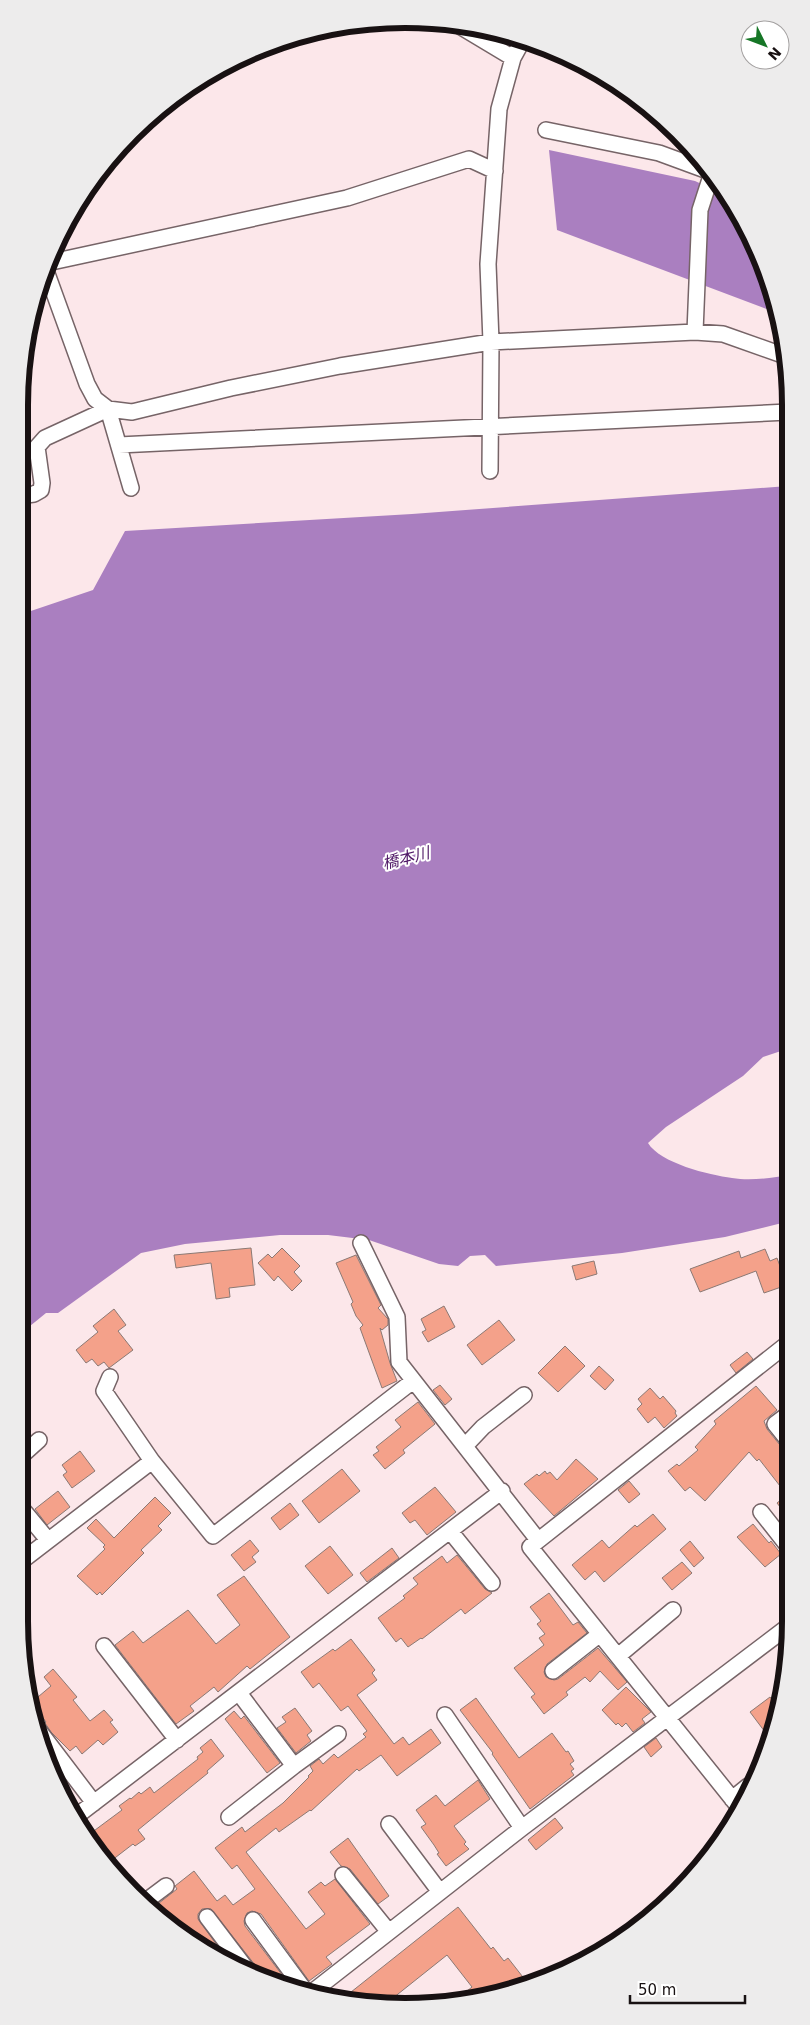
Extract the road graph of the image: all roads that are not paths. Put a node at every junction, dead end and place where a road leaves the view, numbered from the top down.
1 (473, 34) edge
2 (520, 46) edge
3 (513, 58) junction
4 (546, 130) dead end
5 (698, 167) edge
6 (495, 171) junction
7 (709, 182) edge
8 (56, 261) edge
9 (49, 280) edge
10 (695, 332) junction
11 (491, 342) junction
12 (779, 354) edge
13 (108, 409) junction
14 (782, 412) edge
15 (490, 426) junction
16 (119, 445) junction
17 (490, 471) dead end
18 (130, 488) dead end
19 (28, 495) edge
20 (361, 1243) dead end
21 (782, 1348) edge
22 (110, 1377) dead end
23 (413, 1381) junction
24 (524, 1394) dead end
25 (782, 1419) edge
26 (782, 1432) edge
27 (39, 1440) dead end
28 (465, 1446) junction
29 (28, 1450) edge
30 (152, 1461) junction
31 (502, 1491) junction
32 (761, 1512) dead end
33 (28, 1516) edge
34 (450, 1531) junction
35 (782, 1539) edge
36 (48, 1540) junction
37 (538, 1540) junction
38 (28, 1556) edge
39 (492, 1583) dead end
40 (672, 1610) dead end
41 (782, 1631) edge
42 (600, 1634) junction
43 (104, 1646) dead end
44 (618, 1656) junction
45 (552, 1671) dead end
46 (238, 1693) junction
47 (445, 1715) dead end
48 (667, 1717) junction
49 (338, 1734) dead end
50 (177, 1740) junction
51 (49, 1744) edge
52 (294, 1766) junction
53 (735, 1802) edge
54 (94, 1803) junction
55 (81, 1813) edge
56 (229, 1817) dead end
57 (389, 1824) dead end
58 (522, 1828) junction
59 (343, 1875) dead end
60 (166, 1886) dead end
61 (440, 1892) junction
62 (150, 1898) edge
63 (207, 1917) dead end
64 (253, 1920) dead end
65 (388, 1932) junction
66 (239, 1960) edge
67 (299, 1982) edge
68 (318, 1987) edge

1 - 3 street
2 - 3 street
3 - 6 street
4 - 5 street
6 - 8 street
6 - 11 street
7 - 10 street
9 - 13 street
10 - 11 street
10 - 12 street
11 - 13 street
11 - 15 street
13 - 16 street
13 - 19 street
14 - 15 street
15 - 16 street
15 - 17 street
16 - 18 street
20 - 23 street
21 - 37 street
22 - 30 street
23 - 28 street
23 - 30 street
24 - 28 street
25 - 26 street
27 - 29 street
28 - 31 street
30 - 36 street
31 - 34 street
31 - 37 street
32 - 35 street
33 - 36 street
34 - 39 street
34 - 46 street
36 - 38 street
37 - 42 street
40 - 44 street
41 - 48 street
42 - 44 street
42 - 45 street
43 - 50 street
44 - 48 street
46 - 50 street
46 - 52 street
47 - 58 street
48 - 53 street
48 - 58 street
49 - 52 street
50 - 54 street
51 - 54 street
52 - 56 street
54 - 55 street
57 - 61 street
58 - 61 street
59 - 65 street
60 - 62 street
61 - 65 street
63 - 66 street
64 - 67 street
65 - 68 street

